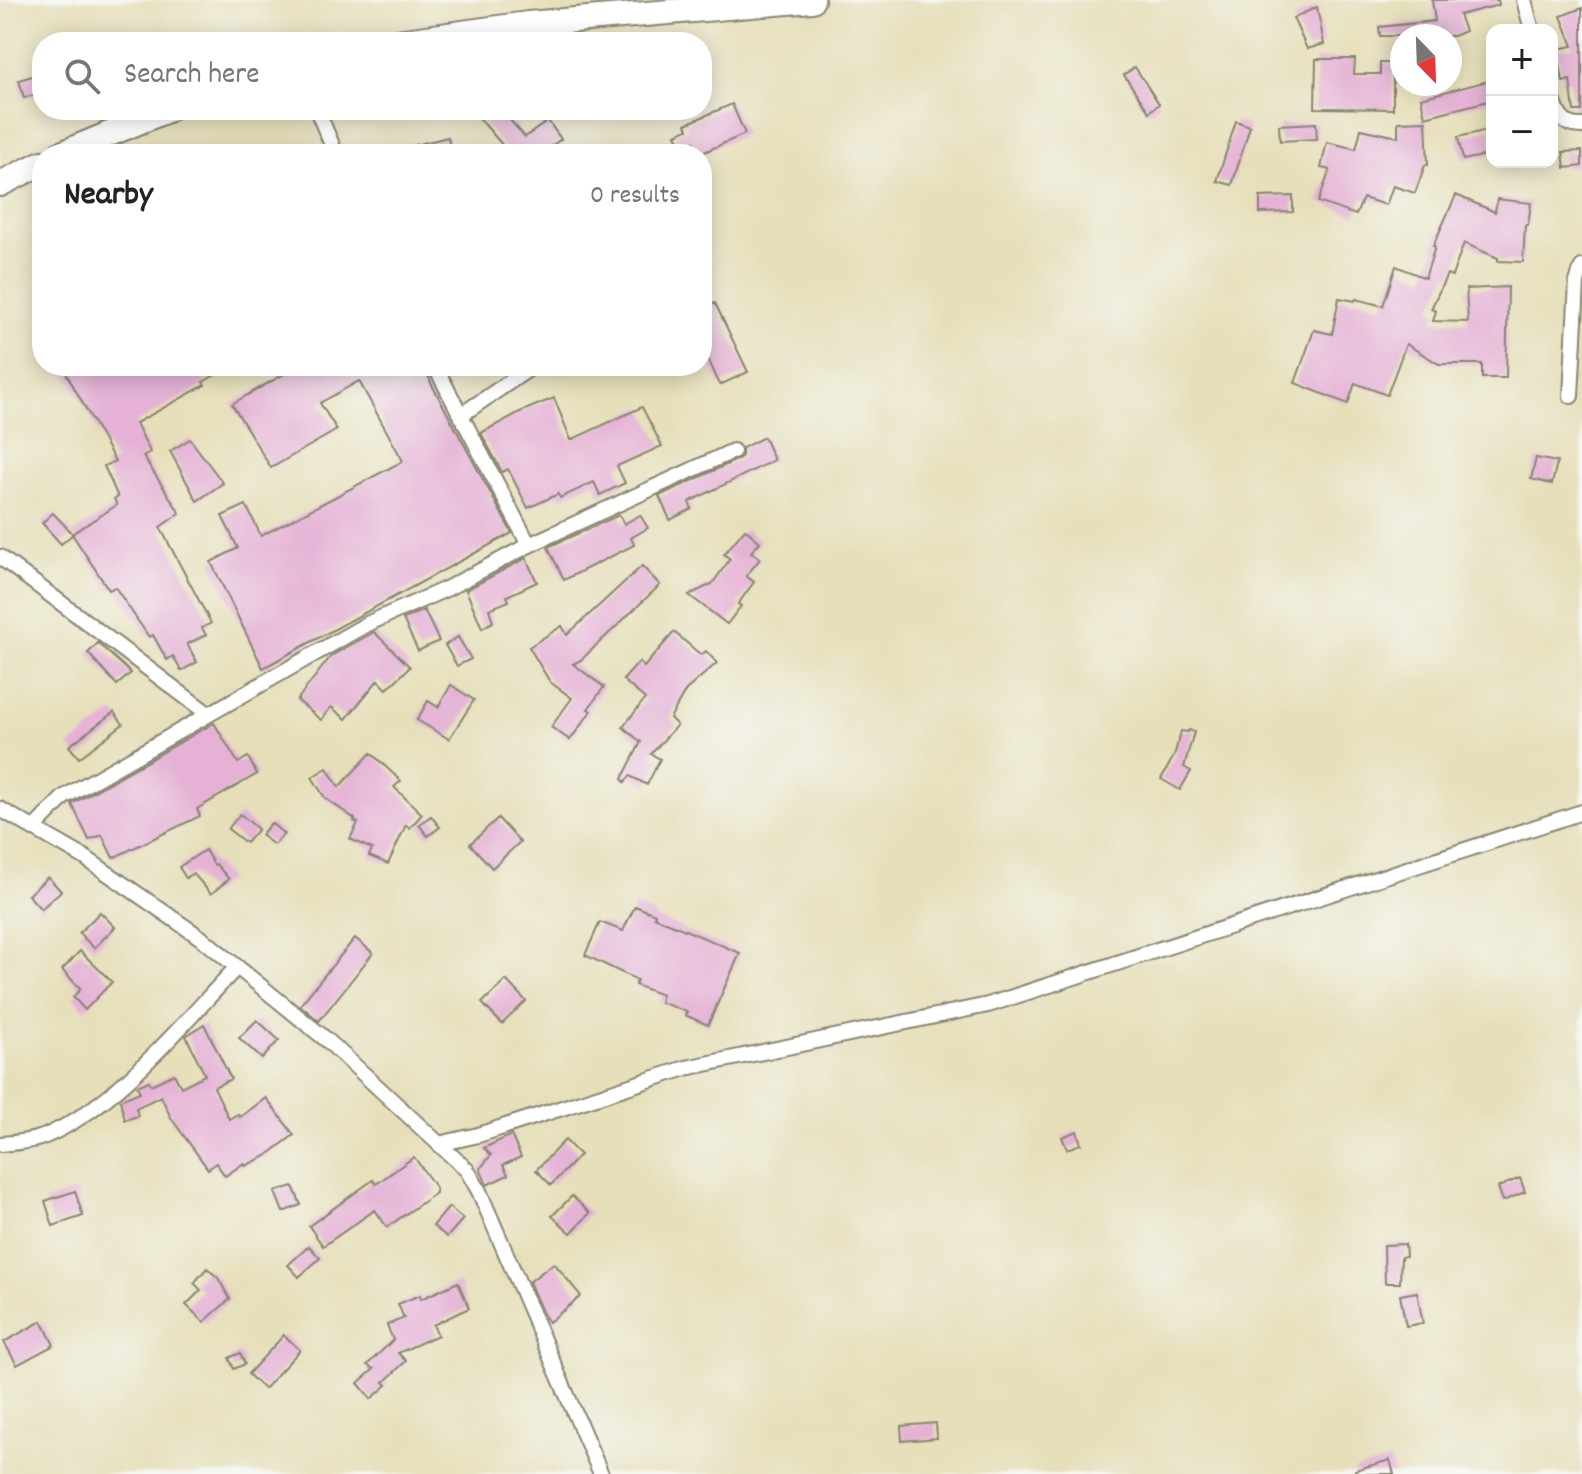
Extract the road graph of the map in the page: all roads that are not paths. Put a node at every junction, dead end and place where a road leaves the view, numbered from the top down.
1 (812, 0) edge
2 (1524, 0) edge
3 (1530, 24) edge
4 (470, 32) edge
5 (1558, 112) edge
6 (143, 120) edge
7 (321, 120) edge
8 (1582, 126) edge
9 (85, 144) edge
10 (332, 144) edge
11 (32, 168) edge
12 (0, 184) edge
13 (1582, 267) edge
14 (440, 376) edge
15 (518, 376) edge
16 (1571, 396) dead end
17 (461, 415) junction
18 (733, 451) dead end
19 (529, 545) junction
20 (0, 557) edge
21 (207, 713) junction
22 (0, 809) edge
23 (1582, 812) edge
24 (33, 829) junction
25 (237, 967) junction
26 (0, 1144) edge
27 (439, 1144) junction
28 (601, 1474) edge

1 - 4 highway
2 - 3 street
5 - 8 street
6 - 9 highway
7 - 10 street
11 - 12 highway
13 - 16 street
14 - 17 street
15 - 17 street
17 - 19 street
18 - 19 street
19 - 21 street
20 - 21 street
21 - 24 street
22 - 24 street
23 - 27 street
24 - 25 street
25 - 26 street
25 - 27 street
27 - 28 street

